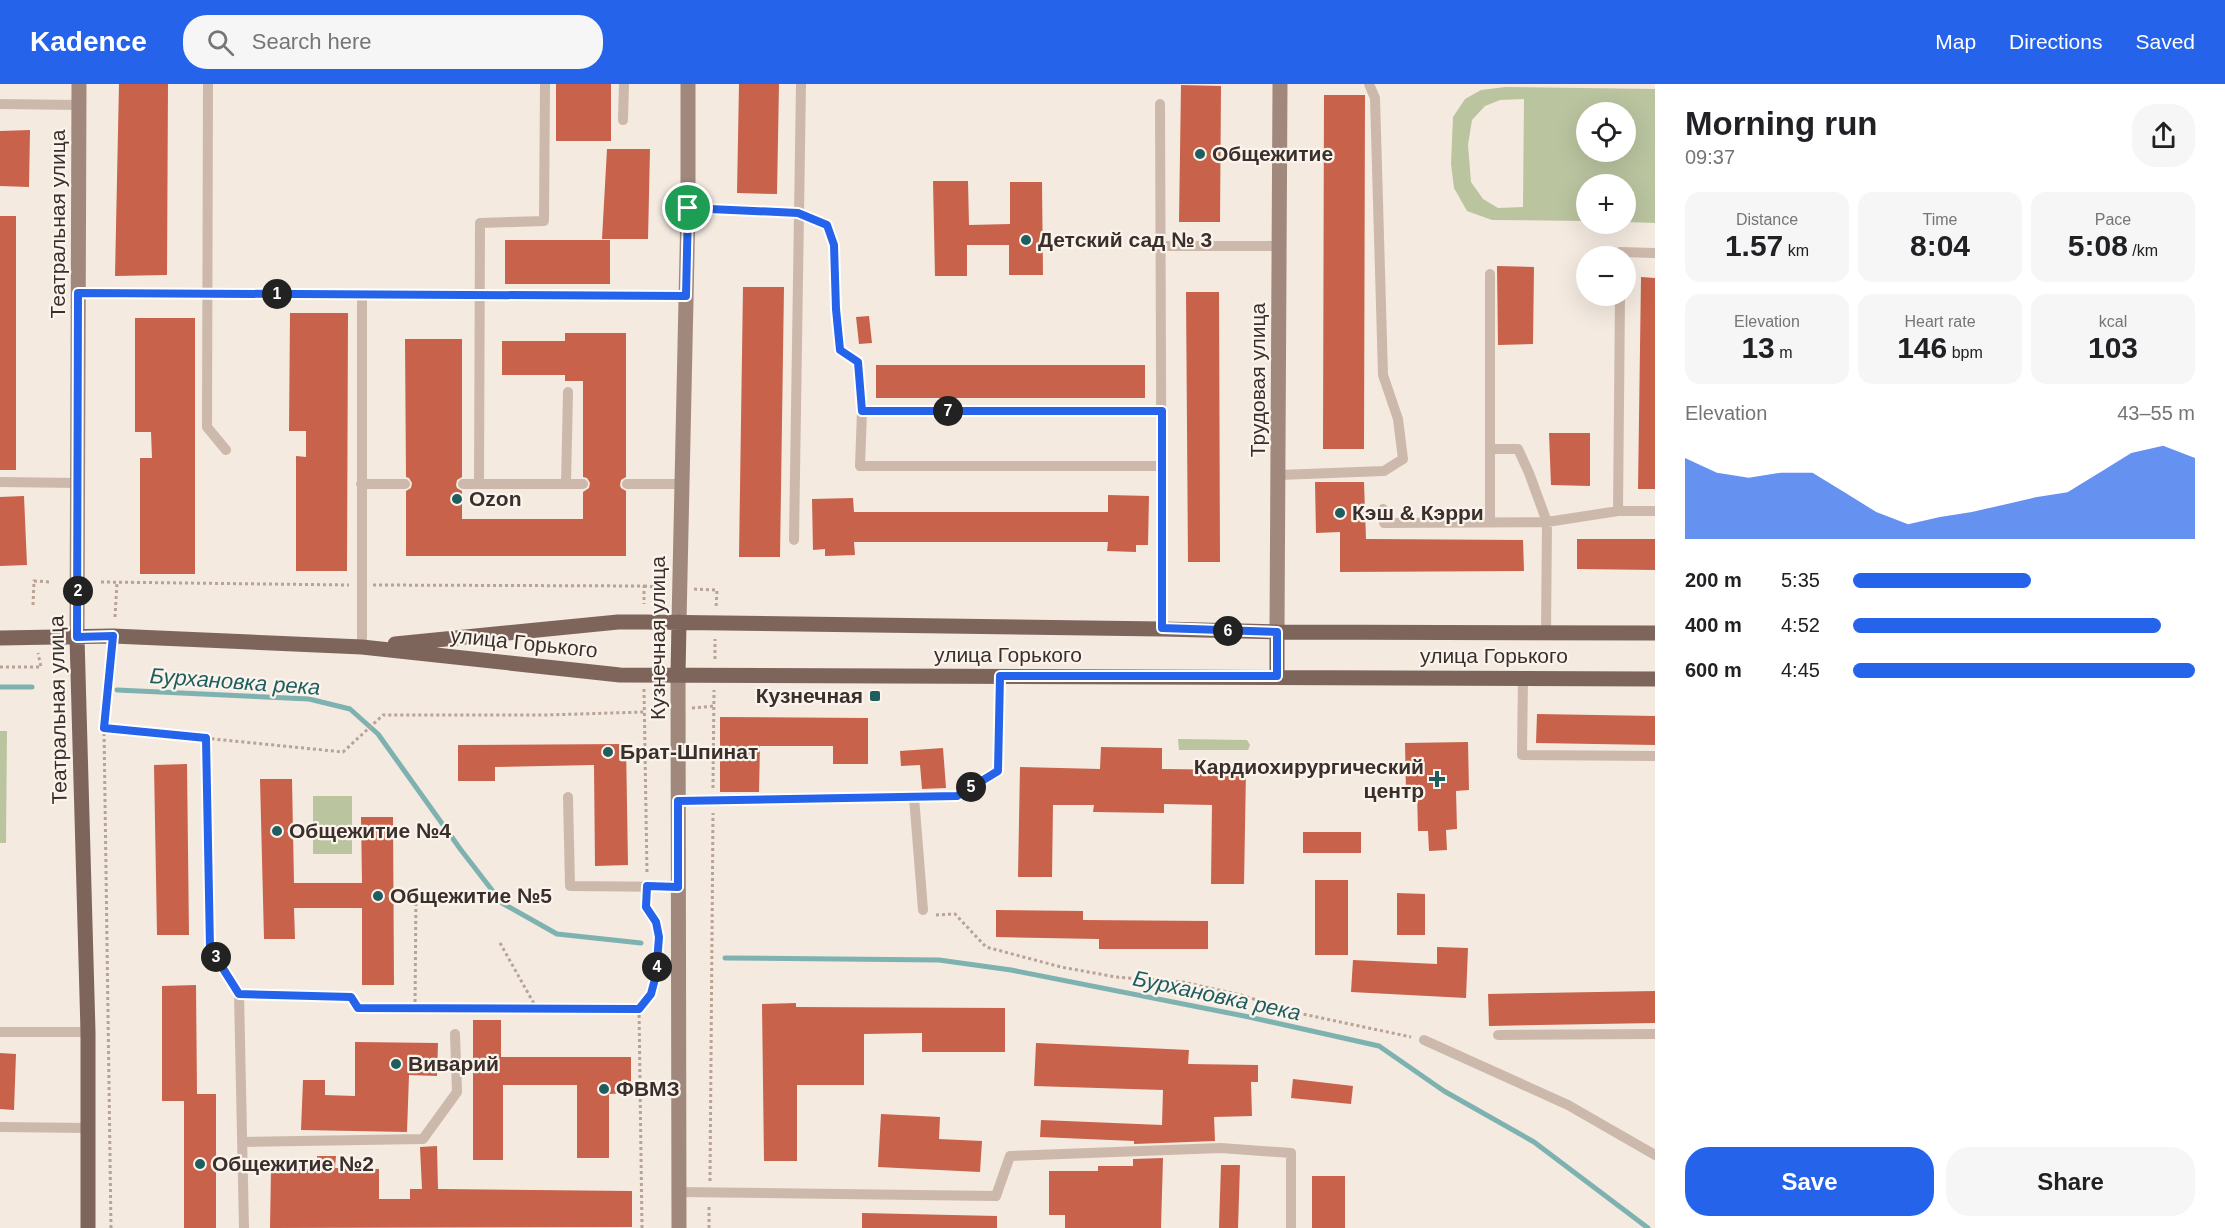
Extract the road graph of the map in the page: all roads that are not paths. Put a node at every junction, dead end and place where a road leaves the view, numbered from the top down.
1 (79, 84) edge
2 (208, 84) edge
3 (545, 84) edge
4 (624, 84) edge
5 (688, 84) edge
6 (801, 84) edge
7 (1280, 84) edge
8 (1369, 84) edge
9 (0, 104) edge
10 (1160, 104) dead end
11 (79, 105) junction
12 (624, 120) dead end
13 (688, 208) junction
14 (798, 213) junction
15 (1161, 246) junction
16 (1278, 246) junction
17 (1636, 252) edge
18 (1655, 253) edge
19 (1490, 274) dead end
20 (78, 293) junction
21 (207, 294) junction
22 (362, 294) junction
23 (479, 295) junction
24 (686, 296) junction
25 (1620, 306) edge
26 (568, 392) dead end
27 (862, 411) junction
28 (1162, 411) junction
29 (1490, 449) junction
30 (226, 450) dead end
31 (1162, 466) junction
32 (1279, 475) junction
33 (0, 482) edge
34 (78, 483) junction
35 (362, 484) junction
36 (405, 484) dead end
37 (463, 484) dead end
38 (479, 484) junction
39 (566, 484) junction
40 (583, 484) dead end
41 (627, 484) dead end
42 (682, 484) junction
43 (1383, 509) dead end
44 (1618, 511) junction
45 (1655, 511) edge
46 (1490, 521) junction
47 (1546, 522) junction
48 (794, 540) dead end
49 (679, 621) junction
50 (1162, 628) junction
51 (1277, 632) junction
52 (1546, 633) junction
53 (1655, 633) edge
54 (77, 637) junction
55 (0, 638) edge
56 (362, 647) junction
57 (678, 675) junction
58 (1000, 676) junction
59 (1277, 676) junction
60 (1522, 678) junction
61 (1655, 679) edge
62 (1655, 756) edge
63 (207, 771) road end
64 (568, 797) dead end
65 (914, 797) junction
66 (678, 801) junction
67 (678, 887) junction
68 (923, 910) road end
69 (239, 994) junction
70 (351, 997) road end
71 (0, 1032) edge
72 (88, 1032) junction
73 (1655, 1034) edge
74 (455, 1035) dead end
75 (1498, 1035) dead end
76 (1425, 1040) road end
77 (0, 1127) edge
78 (88, 1128) junction
79 (242, 1142) junction
80 (1655, 1155) edge
81 (679, 1192) junction
82 (88, 1228) edge
83 (244, 1228) edge
84 (679, 1228) edge
85 (1291, 1228) edge

1 - 11 street, Театральная улица
2 - 21 lane
3 - 23 lane
4 - 12 lane
5 - 13 street, Кузнечная улица
6 - 14 lane
7 - 16 street, Трудовая улица
8 - 32 lane
9 - 11 lane
10 - 15 lane
11 - 20 street, Театральная улица
13 - 14 lane
13 - 24 street, Кузнечная улица
14 - 27 lane
14 - 48 lane
15 - 16 lane
15 - 28 lane
16 - 32 street, Трудовая улица
17 - 18 lane
19 - 29 lane
20 - 21 lane
20 - 34 street, Театральная улица
21 - 22 lane
21 - 30 lane
22 - 23 lane
22 - 35 lane
23 - 24 lane
23 - 38 lane
24 - 42 street, Кузнечная улица
25 - 44 lane
26 - 39 lane
27 - 28 lane
27 - 31 lane
28 - 31 lane
29 - 46 lane
29 - 47 lane
31 - 50 lane
32 - 51 street, Трудовая улица
33 - 34 lane
34 - 54 street, Театральная улица
35 - 36 lane
35 - 56 lane
37 - 38 lane
38 - 39 lane
39 - 40 lane
41 - 42 lane
42 - 49 street, Кузнечная улица
43 - 46 lane
44 - 45 lane
44 - 47 lane
46 - 47 lane
47 - 52 lane
49 - 50 main road, улица Горького
49 - 56 main road, улица Горького
49 - 57 main road, Кузнечная улица
50 - 51 main road, улица Горького
51 - 52 main road, улица Горького
51 - 59 main road, Трудовая улица
52 - 53 main road, улица Горького
54 - 55 main road, улица Горького
54 - 56 main road, улица Горького
54 - 72 main road, Театральная улица
56 - 57 main road, улица Горького
57 - 58 main road, улица Горького
57 - 66 street, Кузнечная улица
58 - 59 main road, улица Горького
58 - 65 lane
59 - 60 main road, улица Горького
60 - 61 main road, улица Горького
60 - 62 lane
63 - 69 lane
64 - 67 lane
65 - 66 lane
65 - 68 lane
66 - 67 street, Кузнечная улица
67 - 81 street, Кузнечная улица
69 - 70 lane
69 - 79 lane
71 - 72 lane
72 - 78 main road, Театральная улица
73 - 75 lane
74 - 79 lane
76 - 80 lane
77 - 78 lane
78 - 82 main road, Театральная улица
79 - 83 lane
81 - 84 street, Кузнечная улица
81 - 85 lane

